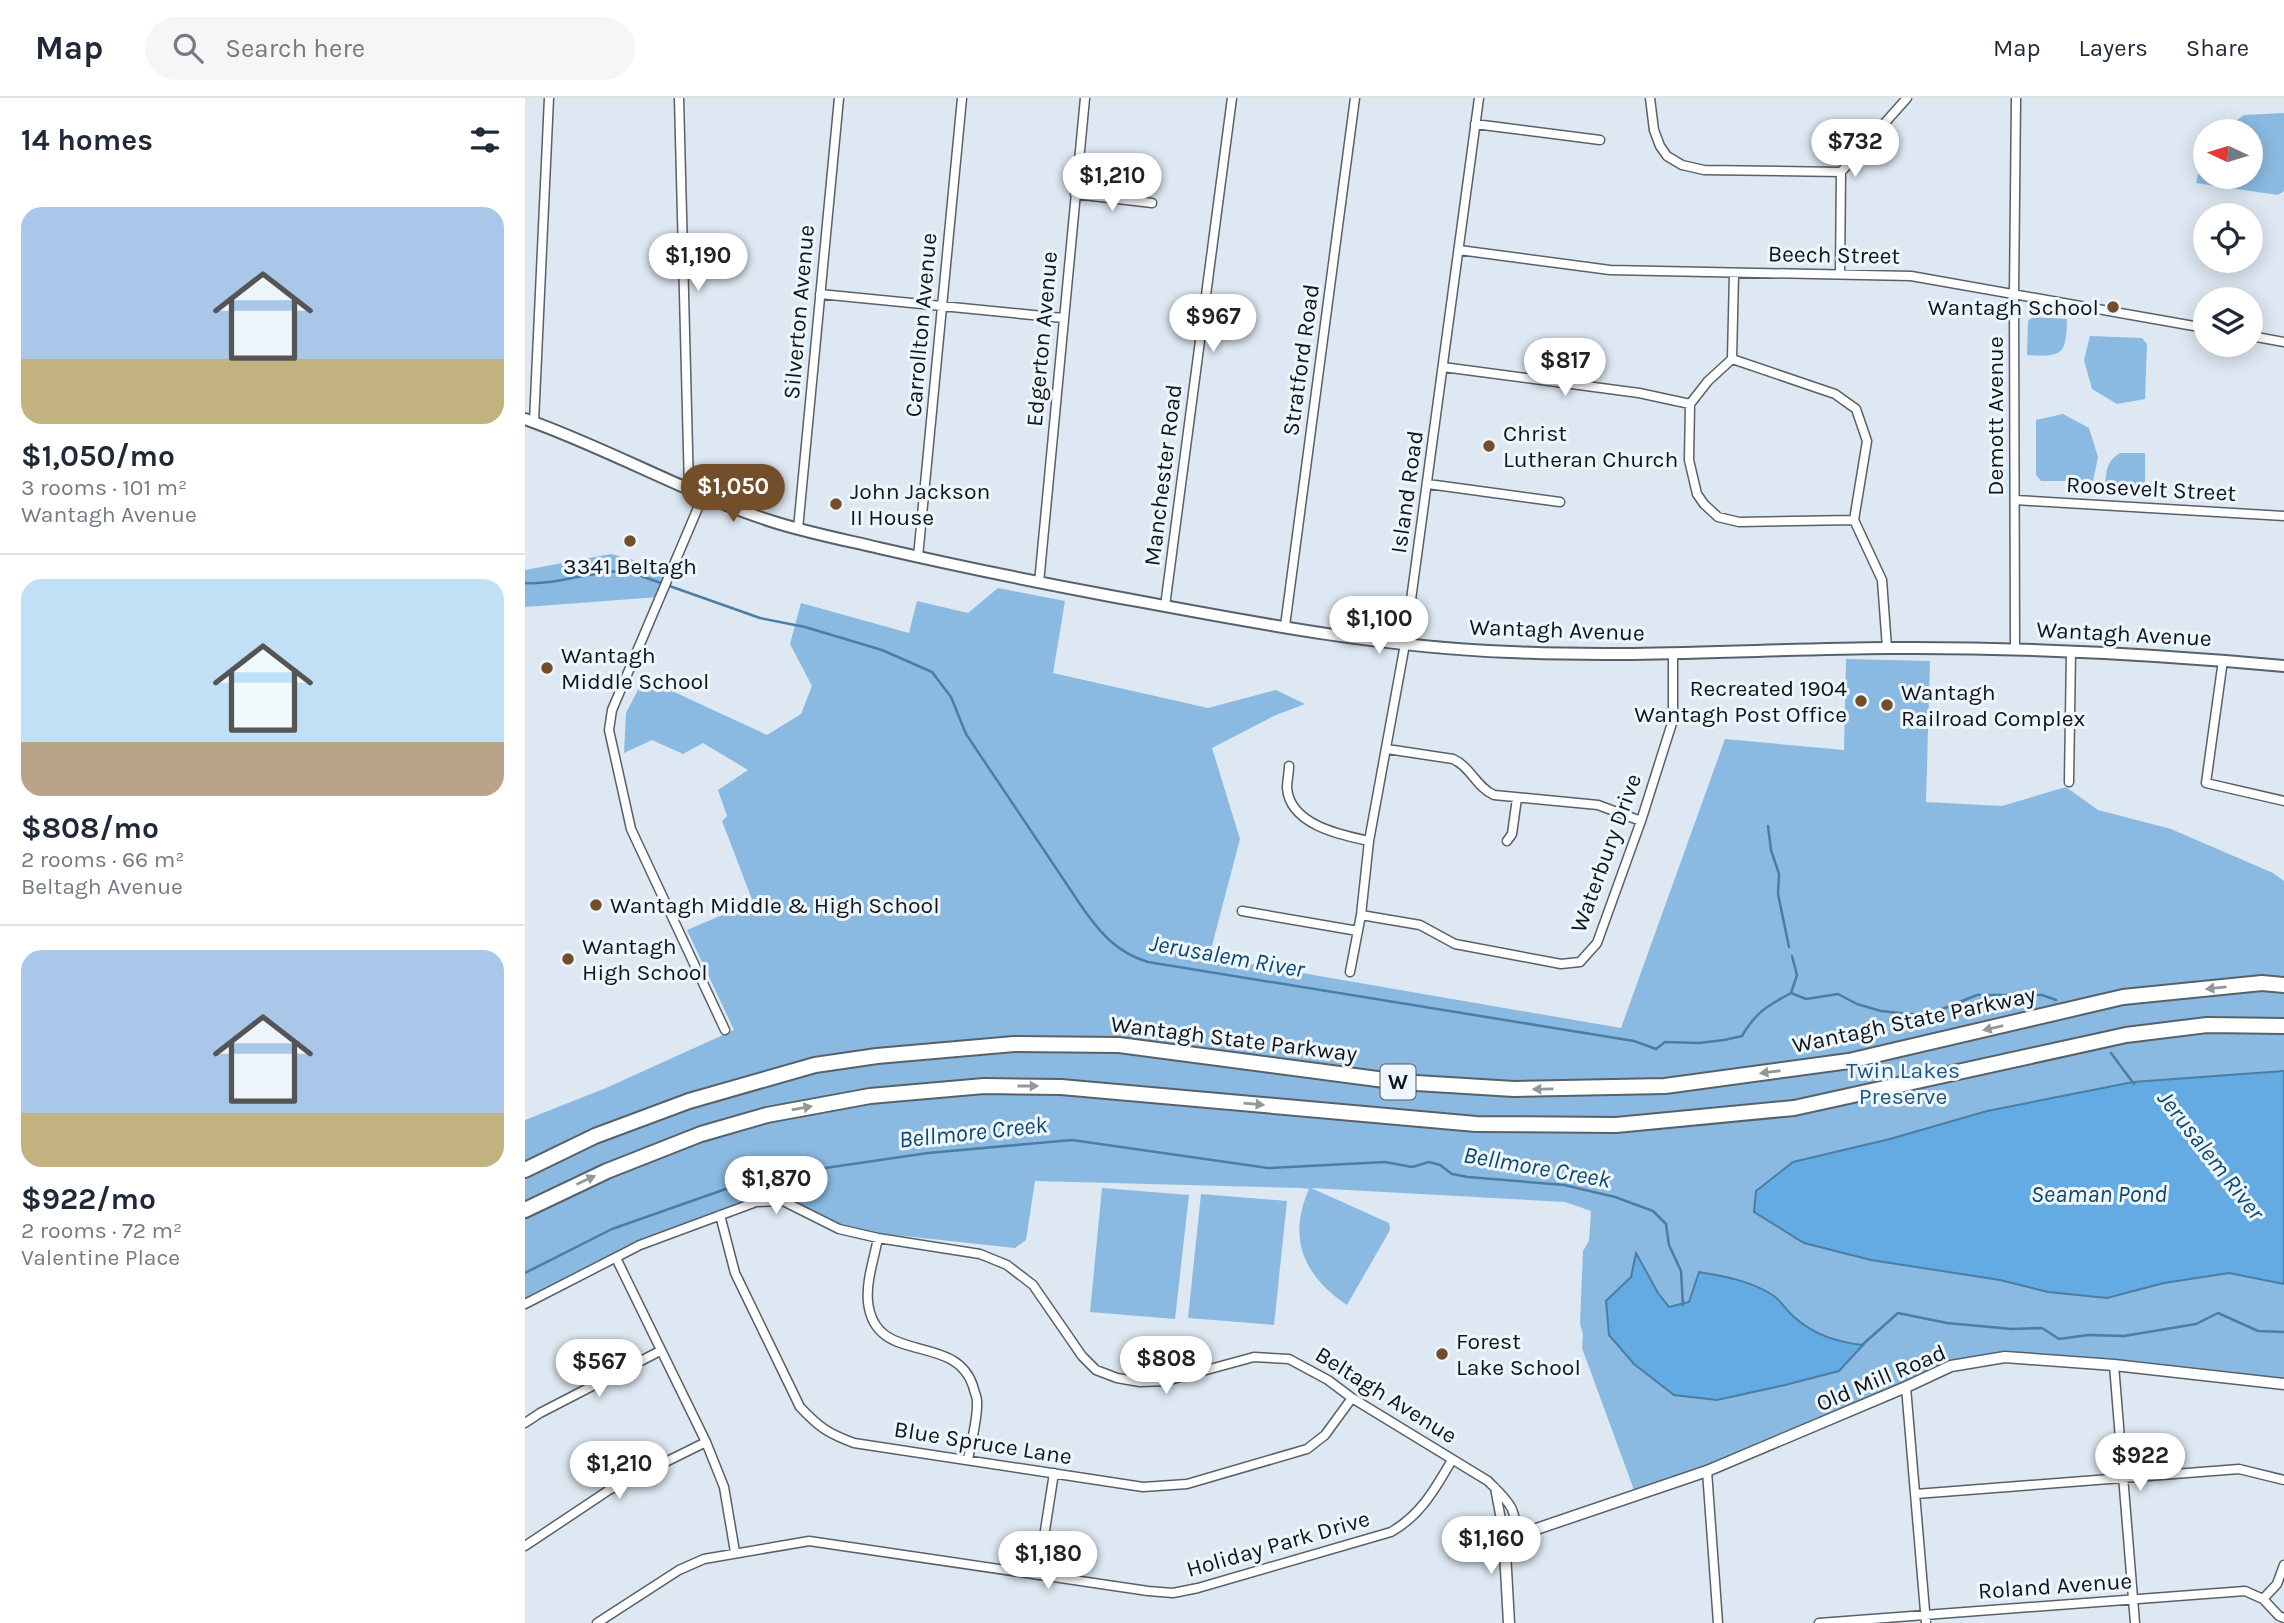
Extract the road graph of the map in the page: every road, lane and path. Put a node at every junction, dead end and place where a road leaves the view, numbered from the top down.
1 (549, 98) edge
2 (678, 98) edge
3 (839, 98) edge
4 (962, 98) edge
5 (1084, 98) edge
6 (1232, 98) edge
7 (1355, 98) edge
8 (1479, 98) edge
9 (1650, 98) edge
10 (1906, 98) edge
11 (2016, 98) edge
12 (1475, 124) junction
13 (1600, 139) dead end
14 (1841, 172) junction
15 (1075, 194) junction
16 (1152, 202) dead end
17 (1459, 250) junction
18 (1734, 273) junction
19 (1840, 274) junction
20 (820, 294) junction
21 (2014, 295) junction
22 (942, 305) junction
23 (1063, 318) junction
24 (2193, 326) edge
25 (2263, 338) edge
26 (2284, 342) edge
27 (1732, 359) junction
28 (1443, 367) junction
29 (1690, 404) junction
30 (530, 420) edge
31 (1428, 484) junction
32 (689, 489) junction
33 (703, 496) junction
34 (2015, 500) junction
35 (1560, 502) dead end
36 (2284, 516) edge
37 (1854, 520) junction
38 (797, 529) junction
39 (918, 557) junction
40 (1039, 583) junction
41 (1165, 606) junction
42 (1285, 626) junction
43 (1405, 644) junction
44 (1887, 648) junction
45 (2015, 649) junction
46 (2071, 651) junction
47 (1673, 654) junction
48 (2223, 660) junction
49 (2284, 666) edge
50 (1387, 749) junction
51 (1289, 766) dead end
52 (2069, 782) dead end
53 (1517, 798) junction
54 (2284, 801) edge
55 (1641, 821) junction
56 (1369, 841) junction
57 (1507, 841) dead end
58 (1242, 911) dead end
59 (1361, 915) junction
60 (1358, 930) junction
61 (1350, 972) dead end
62 (2284, 985) edge
63 (2284, 1026) edge
64 (725, 1030) dead end
65 (525, 1170) edge
66 (525, 1210) edge
67 (720, 1215) junction
68 (878, 1238) junction
69 (616, 1258) junction
70 (525, 1304) edge
71 (660, 1351) junction
72 (2114, 1365) junction
73 (2284, 1384) edge
74 (1906, 1387) junction
75 (1352, 1398) junction
76 (525, 1423) edge
77 (706, 1442) junction
78 (968, 1460) junction
79 (1452, 1460) junction
80 (1707, 1471) junction
81 (1054, 1473) junction
82 (2124, 1478) junction
83 (2284, 1480) edge
84 (1495, 1488) junction
85 (1916, 1493) junction
86 (1510, 1538) junction
87 (525, 1546) edge
88 (735, 1552) junction
89 (2284, 1565) edge
90 (1038, 1575) junction
91 (2263, 1599) junction
92 (2133, 1600) junction
93 (2284, 1618) edge
94 (1926, 1619) edge
95 (597, 1623) edge
96 (1509, 1623) edge
97 (1718, 1623) edge
98 (1819, 1623) edge
99 (2135, 1623) edge

1 - 30 street
2 - 32 street
3 - 20 street, Silverton Avenue
4 - 22 street, Carrollton Avenue
5 - 15 street, Edgerton Avenue
6 - 41 street, Manchester Road
7 - 42 street, Stratford Road
8 - 12 street, Island Road
9 - 14 street
10 - 14 street
11 - 21 street, Demott Avenue
12 - 13 street
12 - 17 street, Island Road
14 - 19 street
15 - 16 street
15 - 23 street, Edgerton Avenue
17 - 18 street, Beech Street
17 - 28 street, Island Road
18 - 19 street, Beech Street
18 - 27 street
19 - 21 street, Beech Street
20 - 22 street
20 - 38 street, Silverton Avenue
21 - 24 street, Beech Street
21 - 34 street, Demott Avenue
22 - 23 street
22 - 39 street, Carrollton Avenue
23 - 40 street, Edgerton Avenue
25 - 26 street
27 - 29 street
27 - 37 street
28 - 29 street
28 - 31 street, Island Road
29 - 37 street
30 - 32 main road, Wantagh Avenue
31 - 35 street
31 - 43 street, Island Road
32 - 33 main road, Wantagh Avenue
33 - 38 main road, Wantagh Avenue
33 - 64 street
34 - 36 street, Roosevelt Street
34 - 45 street, Demott Avenue
37 - 44 street
38 - 39 main road, Wantagh Avenue
39 - 40 main road, Wantagh Avenue
40 - 41 main road, Wantagh Avenue
41 - 42 main road, Wantagh Avenue
42 - 43 main road, Wantagh Avenue
43 - 47 main road, Wantagh Avenue
43 - 50 street, Island Road
44 - 45 main road, Wantagh Avenue
44 - 47 main road, Wantagh Avenue
45 - 46 main road, Wantagh Avenue
46 - 48 main road, Wantagh Avenue
46 - 52 street
47 - 55 street, Waterbury Drive
48 - 49 main road, Wantagh Avenue
48 - 54 street
50 - 53 street
50 - 56 street, Island Road
51 - 56 street
53 - 55 street
53 - 57 street
55 - 59 street, Waterbury Drive
56 - 59 street, Island Road
58 - 60 street
59 - 60 street, Island Road
60 - 61 street, Island Road
62 -> 65 highway, Wantagh State Parkway / W
66 -> 63 highway, W
67 - 68 street, Beltagh Avenue
67 - 69 street, Beltagh Avenue
67 - 78 street, Blue Spruce Lane
68 - 75 street, Beltagh Avenue
68 - 78 street
69 - 70 street, Beltagh Avenue
69 - 71 street
71 - 76 street
71 - 77 street
72 - 73 street, Old Mill Road
72 - 74 street, Old Mill Road
72 - 82 street
74 - 80 street, Old Mill Road
74 - 85 street
75 - 79 street, Beltagh Avenue
75 - 81 street, Blue Spruce Lane
77 - 87 street
77 - 88 street
78 - 81 street, Blue Spruce Lane
79 - 84 street, Beltagh Avenue
79 - 90 street, Holiday Park Drive
80 - 86 street, Old Mill Road
80 - 97 street
81 - 90 street
82 - 83 street
82 - 85 street
82 - 92 street
84 - 86 street
84 - 86 street
85 - 94 street
86 - 96 street
88 - 90 street, Holiday Park Drive
88 - 95 street, Holiday Park Drive
89 - 91 street
91 - 92 street, Roland Avenue
91 - 93 street
92 - 94 street, Roland Avenue
92 - 99 street
94 - 98 street, Roland Avenue

